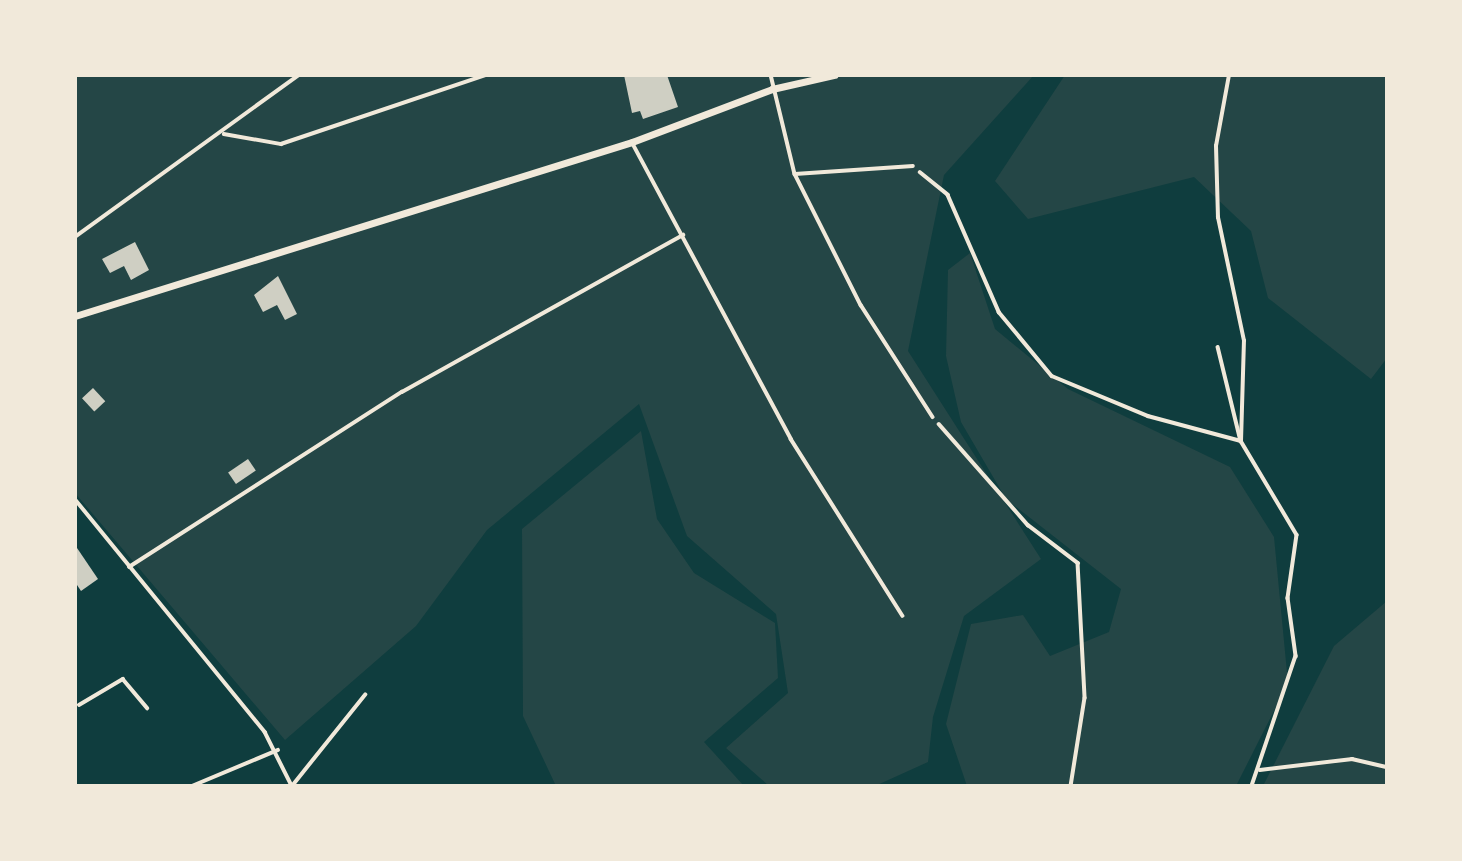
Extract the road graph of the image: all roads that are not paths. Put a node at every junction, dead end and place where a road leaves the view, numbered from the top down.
1 (299, 75) edge
2 (486, 75) edge
3 (771, 75) edge
4 (834, 75) edge
5 (772, 89) junction
6 (224, 134) junction
7 (632, 142) junction
8 (914, 166) road end
9 (795, 174) junction
10 (682, 235) junction
11 (75, 237) edge
12 (75, 316) edge
13 (933, 417) road end
14 (75, 499) edge
15 (129, 567) junction
16 (903, 616) dead end
17 (365, 695) dead end
18 (75, 699) edge
19 (77, 706) edge
20 (147, 708) dead end
21 (278, 750) junction
22 (192, 786) edge

1 - 6 lane
2 - 6 lane
3 - 5 lane
4 - 5 street
5 - 7 street
5 - 9 lane
6 - 11 lane
7 - 10 lane
7 - 12 street
8 - 9 lane
9 - 13 lane
10 - 15 lane
10 - 16 lane
14 - 15 lane
15 - 21 lane
17 - 21 lane
18 - 19 lane
19 - 20 lane
21 - 22 lane

